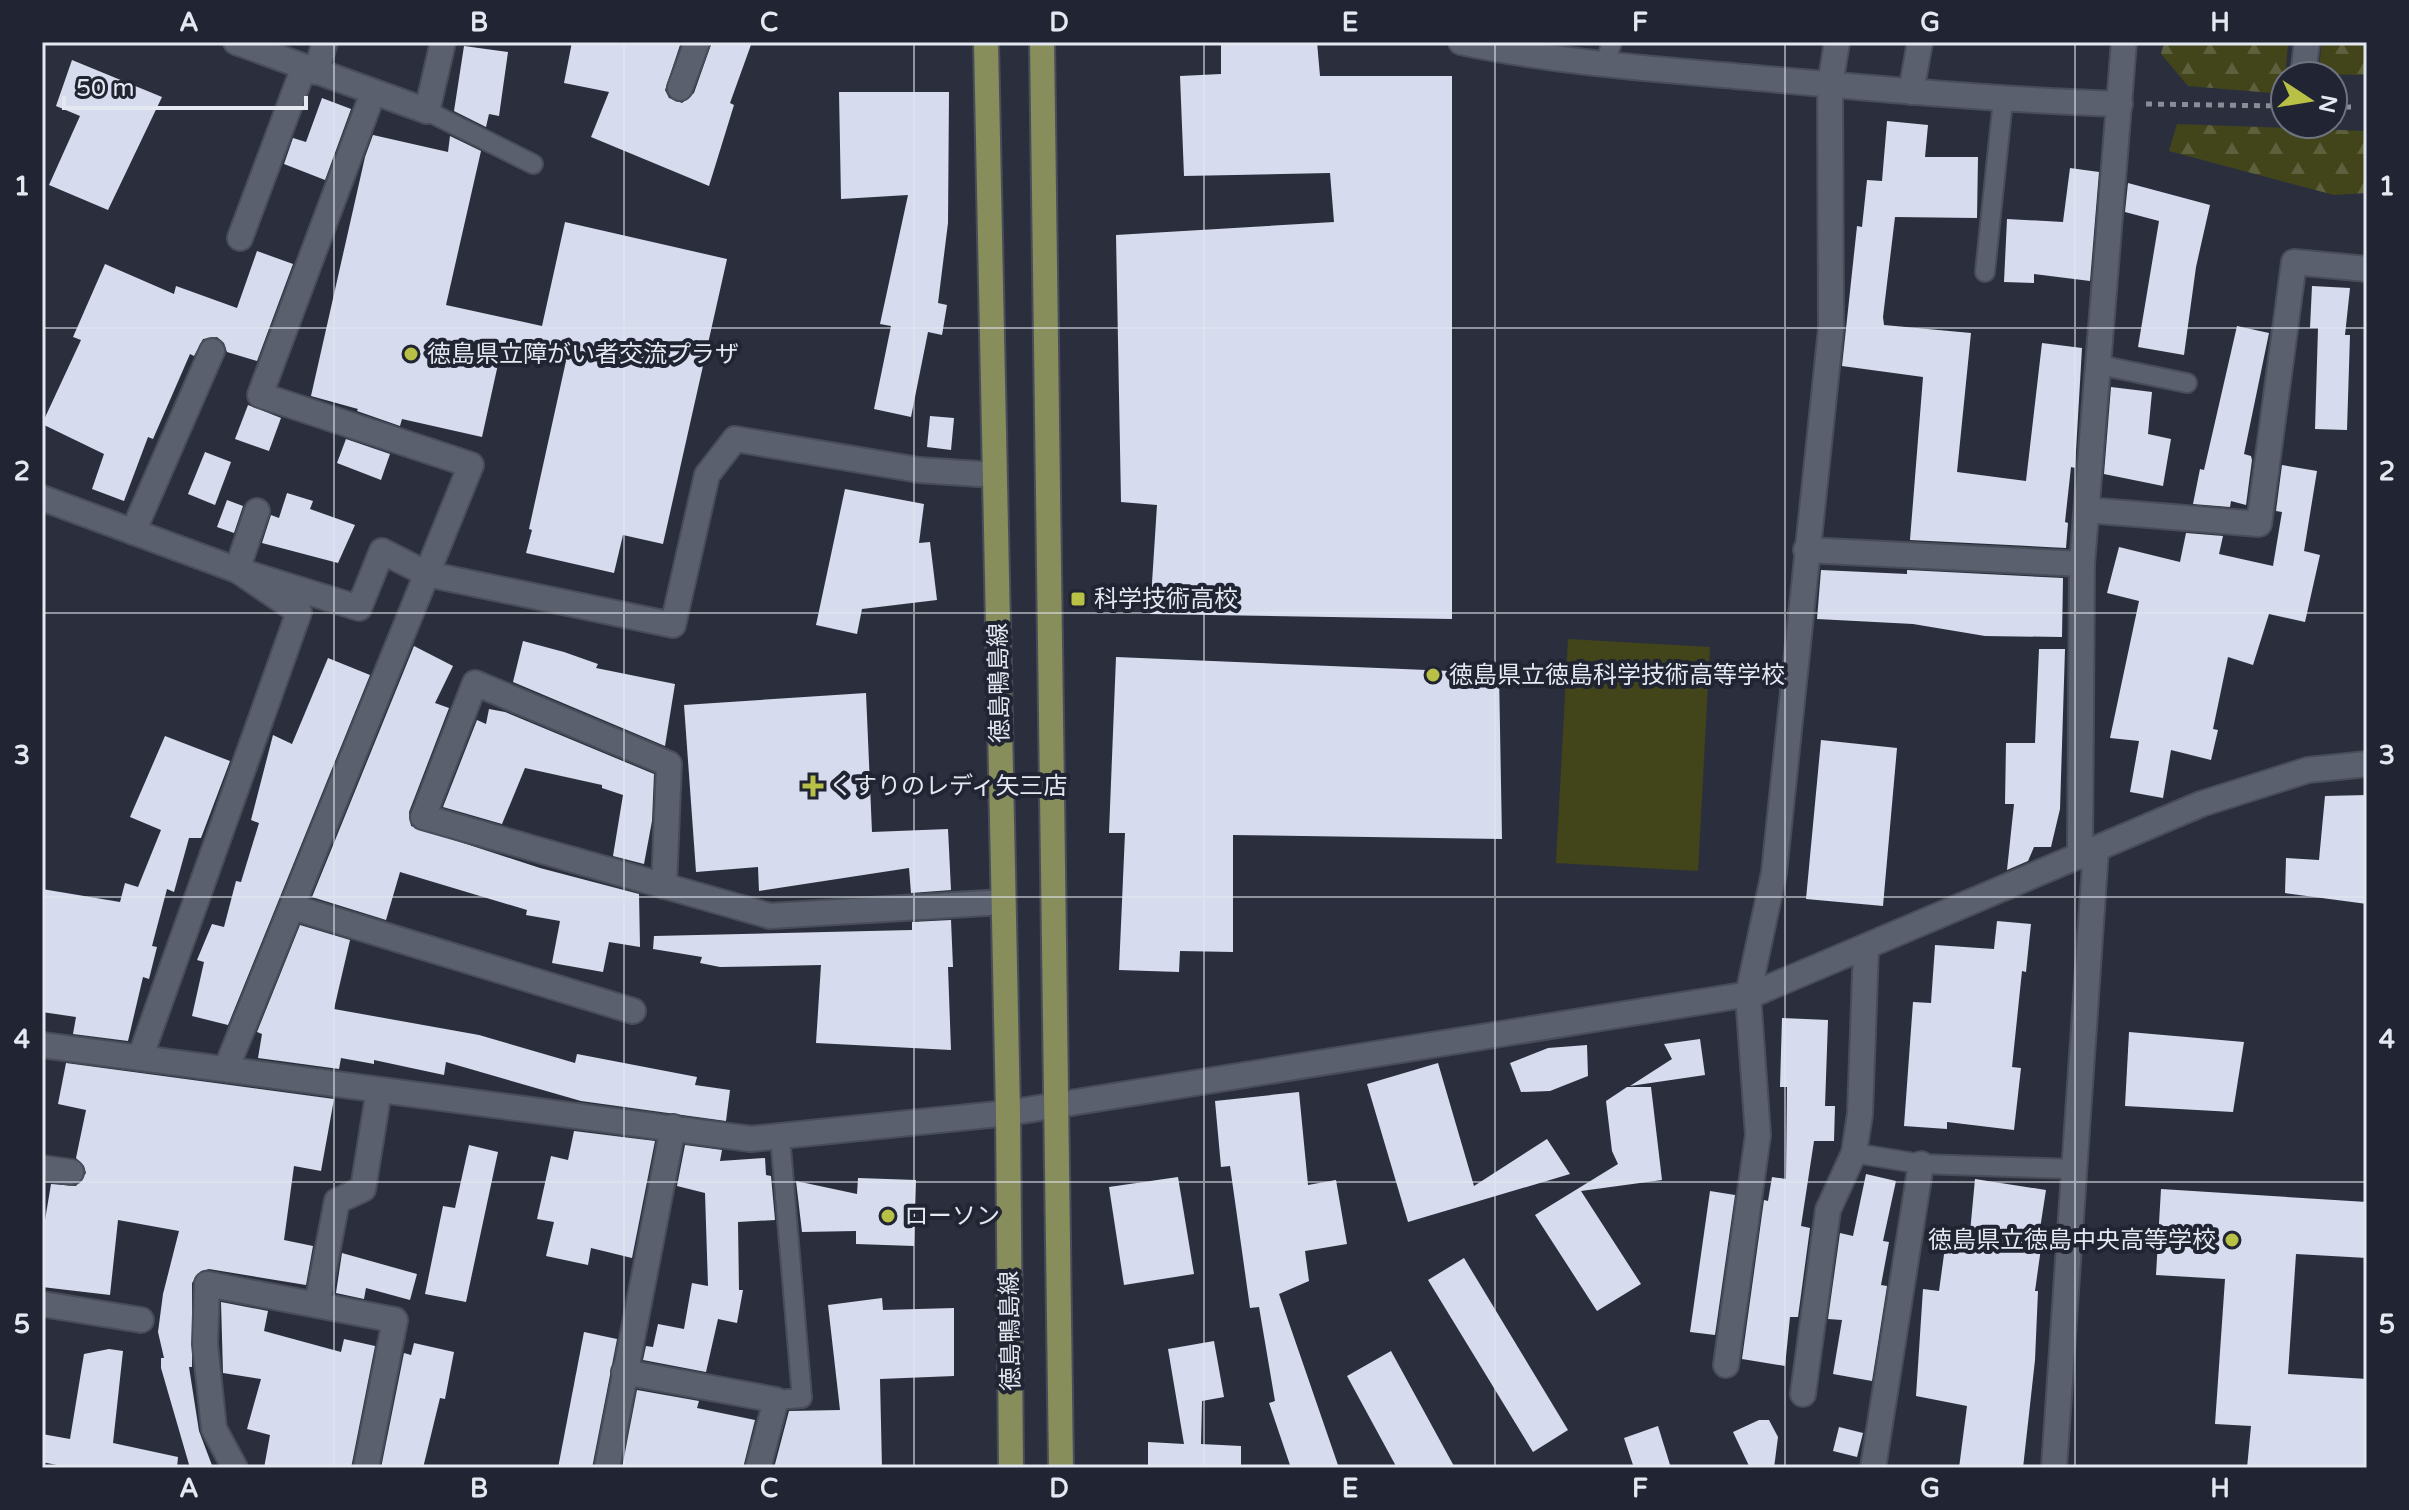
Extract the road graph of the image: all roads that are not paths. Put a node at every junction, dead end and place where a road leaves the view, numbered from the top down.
1 (236, 42) edge
2 (325, 42) edge
3 (443, 42) edge
4 (697, 42) edge
5 (986, 42) edge
6 (1042, 42) edge
7 (1461, 42) edge
8 (1837, 42) edge
9 (1920, 42) edge
10 (2124, 42) edge
11 (1608, 53) edge
12 (310, 70) junction
13 (1830, 85) junction
14 (680, 88) dead end
15 (1911, 92) junction
16 (373, 93) junction
17 (2003, 100) junction
18 (2120, 104) junction
19 (427, 111) junction
20 (533, 164) dead end
21 (240, 238) dead end
22 (2367, 269) edge
23 (1985, 272) dead end
24 (212, 351) dead end
25 (2099, 365) junction
26 (2187, 383) dead end
27 (994, 475) junction
28 (42, 498) edge
29 (2087, 510) junction
30 (257, 511) dead end
31 (133, 532) junction
32 (1806, 550) junction
33 (2082, 564) junction
34 (237, 570) junction
35 (427, 574) junction
36 (2367, 764) edge
37 (2088, 853) junction
38 (664, 886) junction
39 (1003, 902) junction
40 (292, 907) junction
41 (1866, 947) junction
42 (1748, 995) junction
43 (633, 1011) dead end
44 (42, 1045) edge
45 (140, 1058) junction
46 (226, 1069) junction
47 (379, 1090) junction
48 (1058, 1103) junction
49 (1008, 1113) junction
50 (673, 1127) junction
51 (780, 1136) junction
52 (1854, 1153) junction
53 (1921, 1164) junction
54 (42, 1168) edge
55 (2074, 1169) junction
56 (71, 1172) dead end
57 (42, 1304) edge
58 (317, 1305) junction
59 (141, 1320) dead end
60 (1726, 1365) dead end
61 (624, 1372) junction
62 (1803, 1394) dead end
63 (776, 1400) junction
64 (235, 1468) edge
65 (366, 1468) edge
66 (607, 1468) edge
67 (758, 1468) edge
68 (1011, 1468) edge
69 (1061, 1468) edge
70 (1872, 1468) edge
71 (2054, 1468) edge

1 - 12 street
2 - 12 street
3 - 19 street
4 - 14 street
5 - 27 main road, 徳島鴨島線
6 - 48 main road, 徳島鴨島線
7 - 11 street
8 - 13 street
9 - 15 street
10 - 18 street
11 - 13 street
12 - 16 street
12 - 21 street
13 - 15 street
13 - 32 street
15 - 17 street
16 - 19 street
16 - 35 street
17 - 18 street
17 - 23 lane
18 - 25 street
19 - 20 lane
22 - 29 street
24 - 31 street
25 - 26 lane
25 - 29 street
27 - 35 street
27 - 39 main road, 徳島鴨島線
28 - 31 street
29 - 33 street
30 - 34 street
31 - 34 street
32 - 33 street
32 - 42 street
33 - 37 street
34 - 35 street
34 - 45 street
35 - 40 street
36 - 37 street
37 - 41 street
37 - 55 street
38 - 38 street
38 - 39 street
39 - 49 main road, 徳島鴨島線
40 - 43 street
40 - 46 street
41 - 42 street
41 - 52 street
42 - 48 street
42 - 60 street
44 - 45 street
45 - 46 street
46 - 47 street
47 - 50 street
47 - 58 street
48 - 49 street
48 - 69 main road, 徳島鴨島線
49 - 51 street
49 - 68 main road, 徳島鴨島線
50 - 51 street
50 - 61 street
51 - 63 lane
52 - 53 lane
52 - 62 street
53 - 55 lane
53 - 70 street
54 - 56 street
55 - 71 street
57 - 59 street
58 - 64 street
58 - 65 street
61 - 63 street
61 - 66 street
63 - 67 street

